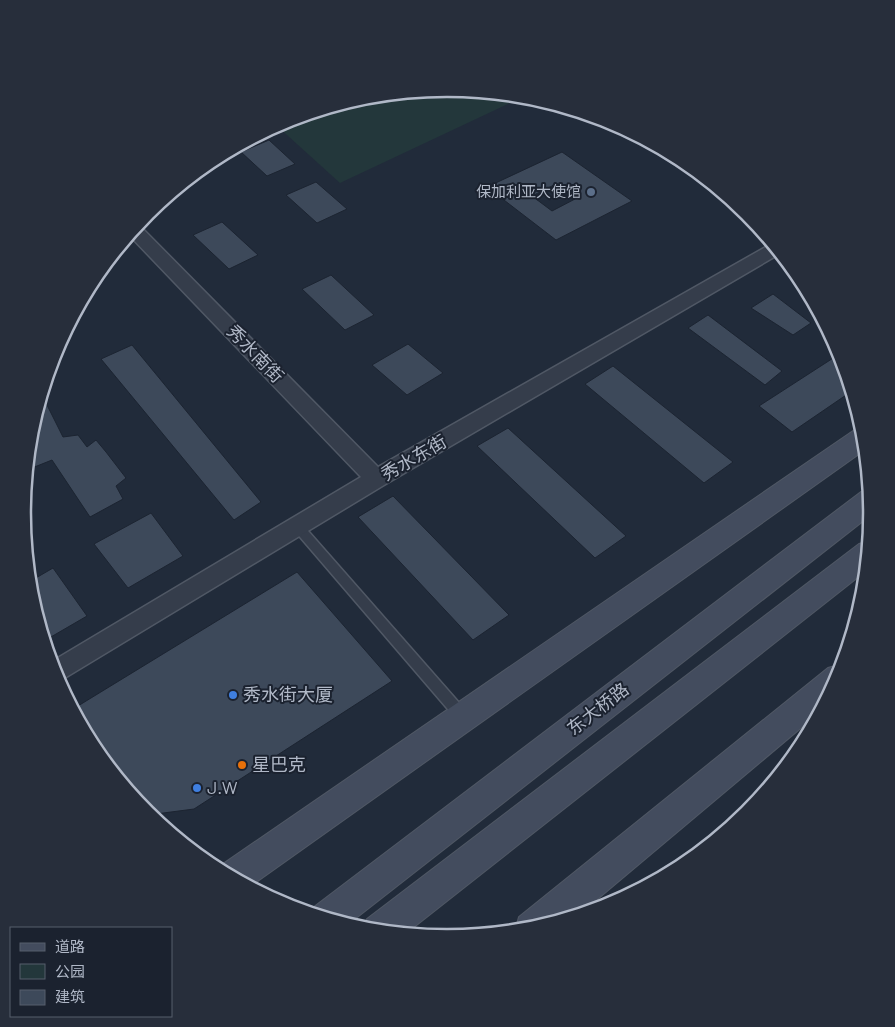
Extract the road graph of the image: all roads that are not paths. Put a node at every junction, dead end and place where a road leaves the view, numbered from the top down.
1 (139, 234) edge
2 (771, 252) edge
3 (857, 441) edge
4 (376, 479) junction
5 (864, 506) edge
6 (298, 527) junction
7 (861, 558) edge
8 (61, 669) edge
9 (824, 691) edge
10 (463, 717) junction
11 (238, 874) edge
12 (325, 911) edge
13 (547, 918) edge
14 (389, 925) edge

1 - 4 street, 秀水南街
2 - 4 street, 秀水东街
3 - 10 main road
4 - 6 street, 秀水东街
5 - 12 main road, 东大桥路
6 - 8 street, 秀水东街
6 - 10 lane
7 - 14 main road
9 - 13 main road
10 - 11 main road

